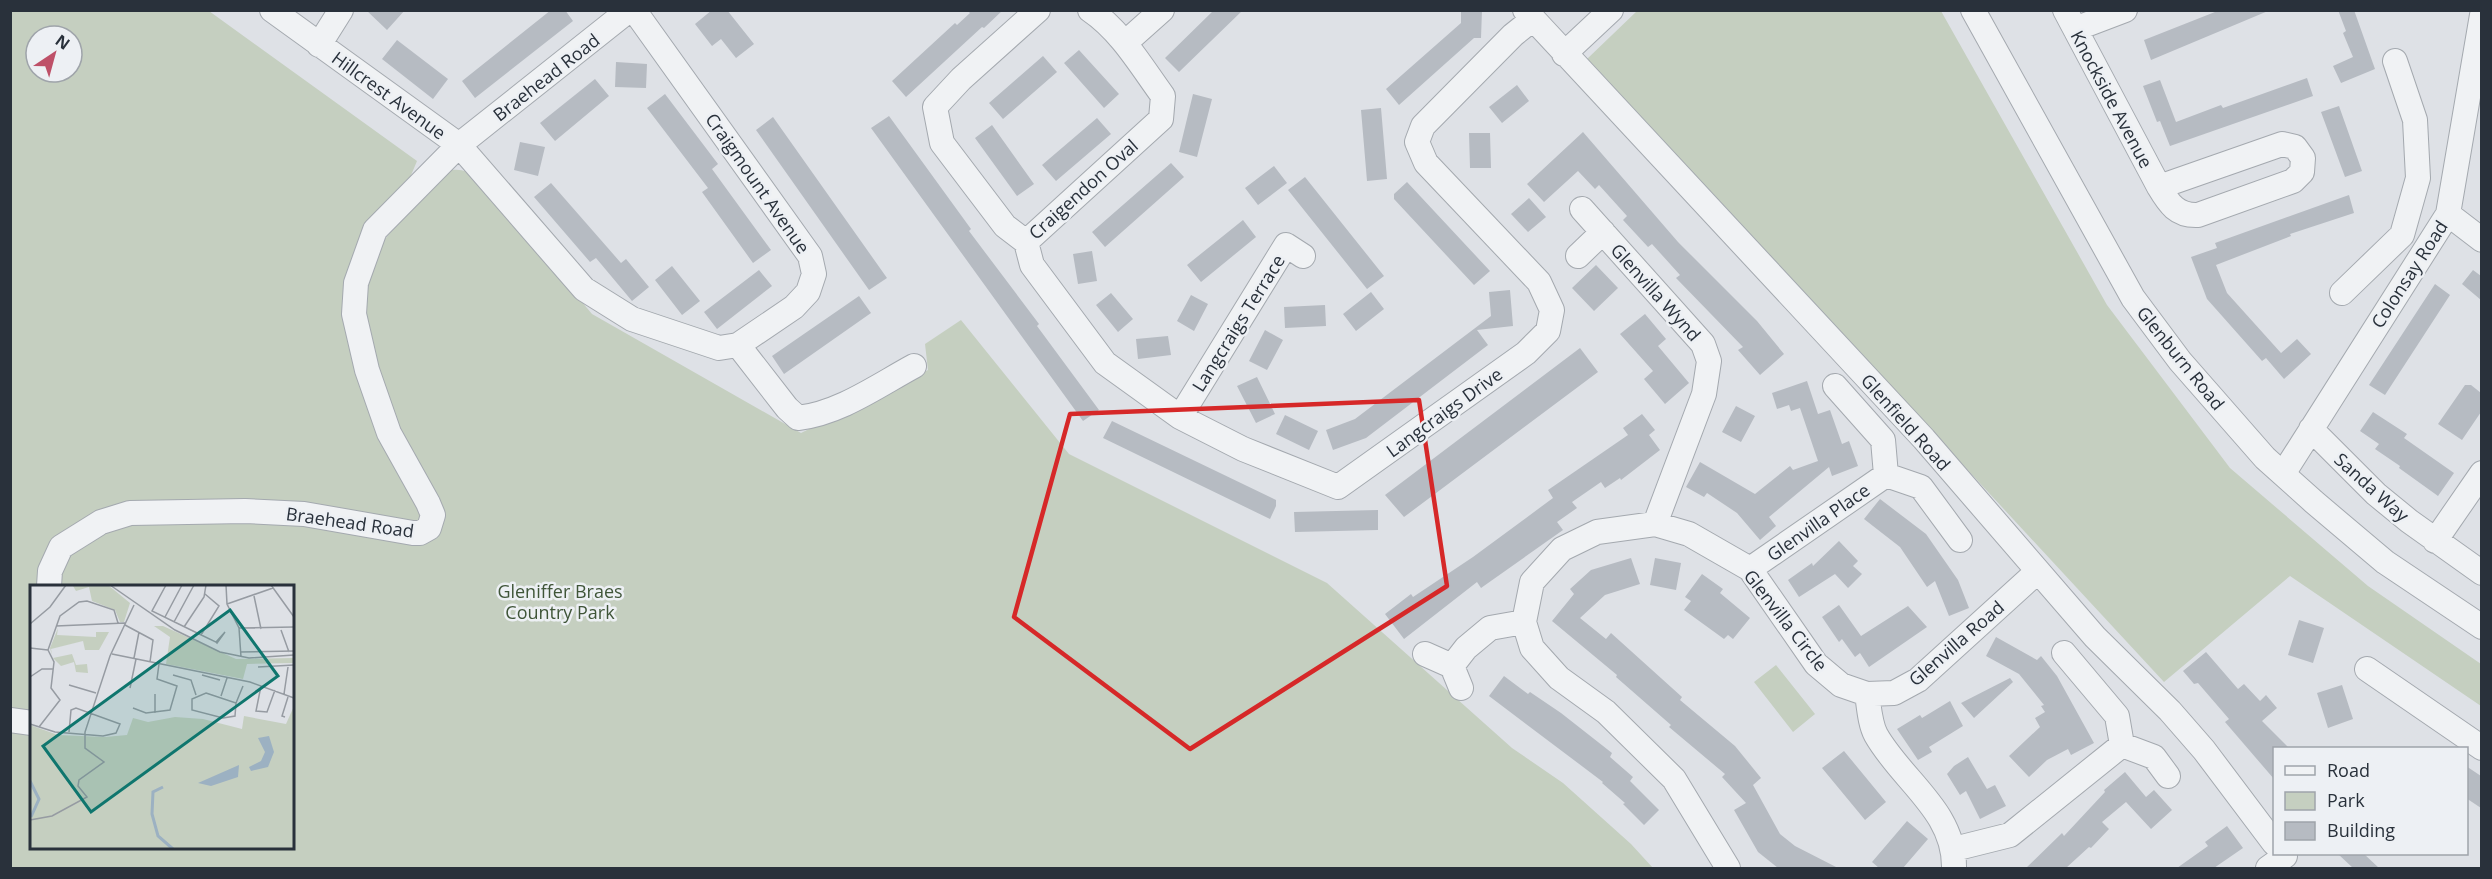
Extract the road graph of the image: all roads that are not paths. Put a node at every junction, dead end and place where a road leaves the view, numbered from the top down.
1 (272, 10) edge
2 (341, 10) edge
3 (629, 10) edge
4 (634, 10) edge
5 (1038, 10) edge
6 (1090, 10) edge
7 (1162, 10) edge
8 (1611, 10) edge
9 (1973, 10) edge
10 (2125, 10) edge
11 (1529, 15) edge
12 (2481, 15) edge
13 (2070, 20) edge
14 (1125, 43) junction
15 (319, 45) junction
16 (1564, 54) junction
17 (2395, 61) dead end
18 (459, 145) junction
19 (2159, 187) junction
20 (1582, 209) dead end
21 (2448, 214) junction
22 (1603, 232) junction
23 (2402, 236) junction
24 (2481, 240) edge
25 (1026, 242) junction
26 (2424, 248) junction
27 (1303, 256) dead end
28 (1578, 256) dead end
29 (2342, 294) dead end
30 (738, 345) junction
31 (914, 366) dead end
32 (1835, 386) dead end
33 (1180, 417) junction
34 (2311, 429) junction
35 (2481, 473) edge
36 (2283, 474) junction
37 (1886, 475) junction
38 (1655, 524) junction
39 (1960, 540) dead end
40 (2435, 541) junction
41 (1750, 569) junction
42 (2037, 572) junction
43 (2481, 573) edge
44 (49, 585) edge
45 (1524, 622) junction
46 (2481, 627) edge
47 (2064, 653) dead end
48 (1425, 654) dead end
49 (2367, 669) dead end
50 (1867, 694) junction
51 (10, 720) edge
52 (30, 723) edge
53 (2122, 745) junction
54 (2481, 748) edge
55 (2168, 776) dead end
56 (2273, 847) edge
57 (1954, 859) edge
58 (1728, 868) edge

1 - 15 street, Hillcrest Avenue
2 - 15 street, Hillcrest Avenue
3 - 18 street, Braehead Road
4 - 30 street, Craigmount Avenue
5 - 25 street, Craigendon Oval
6 - 14 street, Craigendon Oval
7 - 14 street
8 - 16 street
9 - 36 street, Glenburn Road
10 - 13 street
11 - 16 street, Glenfield Road
11 - 33 street, Langcraigs Drive
12 - 21 street, Colonsay Road
13 - 19 street, Knockside Avenue
14 - 25 street, Craigendon Oval
15 - 18 street, Hillcrest Avenue
16 - 42 street, Glenfield Road
17 - 23 street
18 - 30 street
18 - 44 street, Braehead Road
19 - 19 street, Knockside Avenue
20 - 22 street, Glenvilla Wynd
21 - 24 street
21 - 26 street, Colonsay Road
22 - 28 street, Glenvilla Wynd
22 - 38 street, Glenvilla Wynd
23 - 26 street
23 - 29 street
25 - 33 street, Langcraigs Drive
26 - 34 street, Colonsay Road
27 - 33 street, Langcraigs Terrace
30 - 31 street
32 - 37 street, Glenvilla Place
34 - 36 street, Colonsay Road
34 - 40 street, Sanda Way
35 - 40 street
36 - 46 street, Glenburn Road
37 - 39 street, Glenvilla Place
37 - 41 street, Glenvilla Place
38 - 41 street, Glenvilla Circle
38 - 45 street, Glenvilla Circle
40 - 43 street, Sanda Way
41 - 50 street, Glenvilla Circle
42 - 50 street, Glenvilla Road
42 - 56 street, Glenfield Road
45 - 48 street
45 - 58 street
47 - 53 street
49 - 54 street
50 - 57 street
51 - 52 street
53 - 55 street
53 - 57 street

